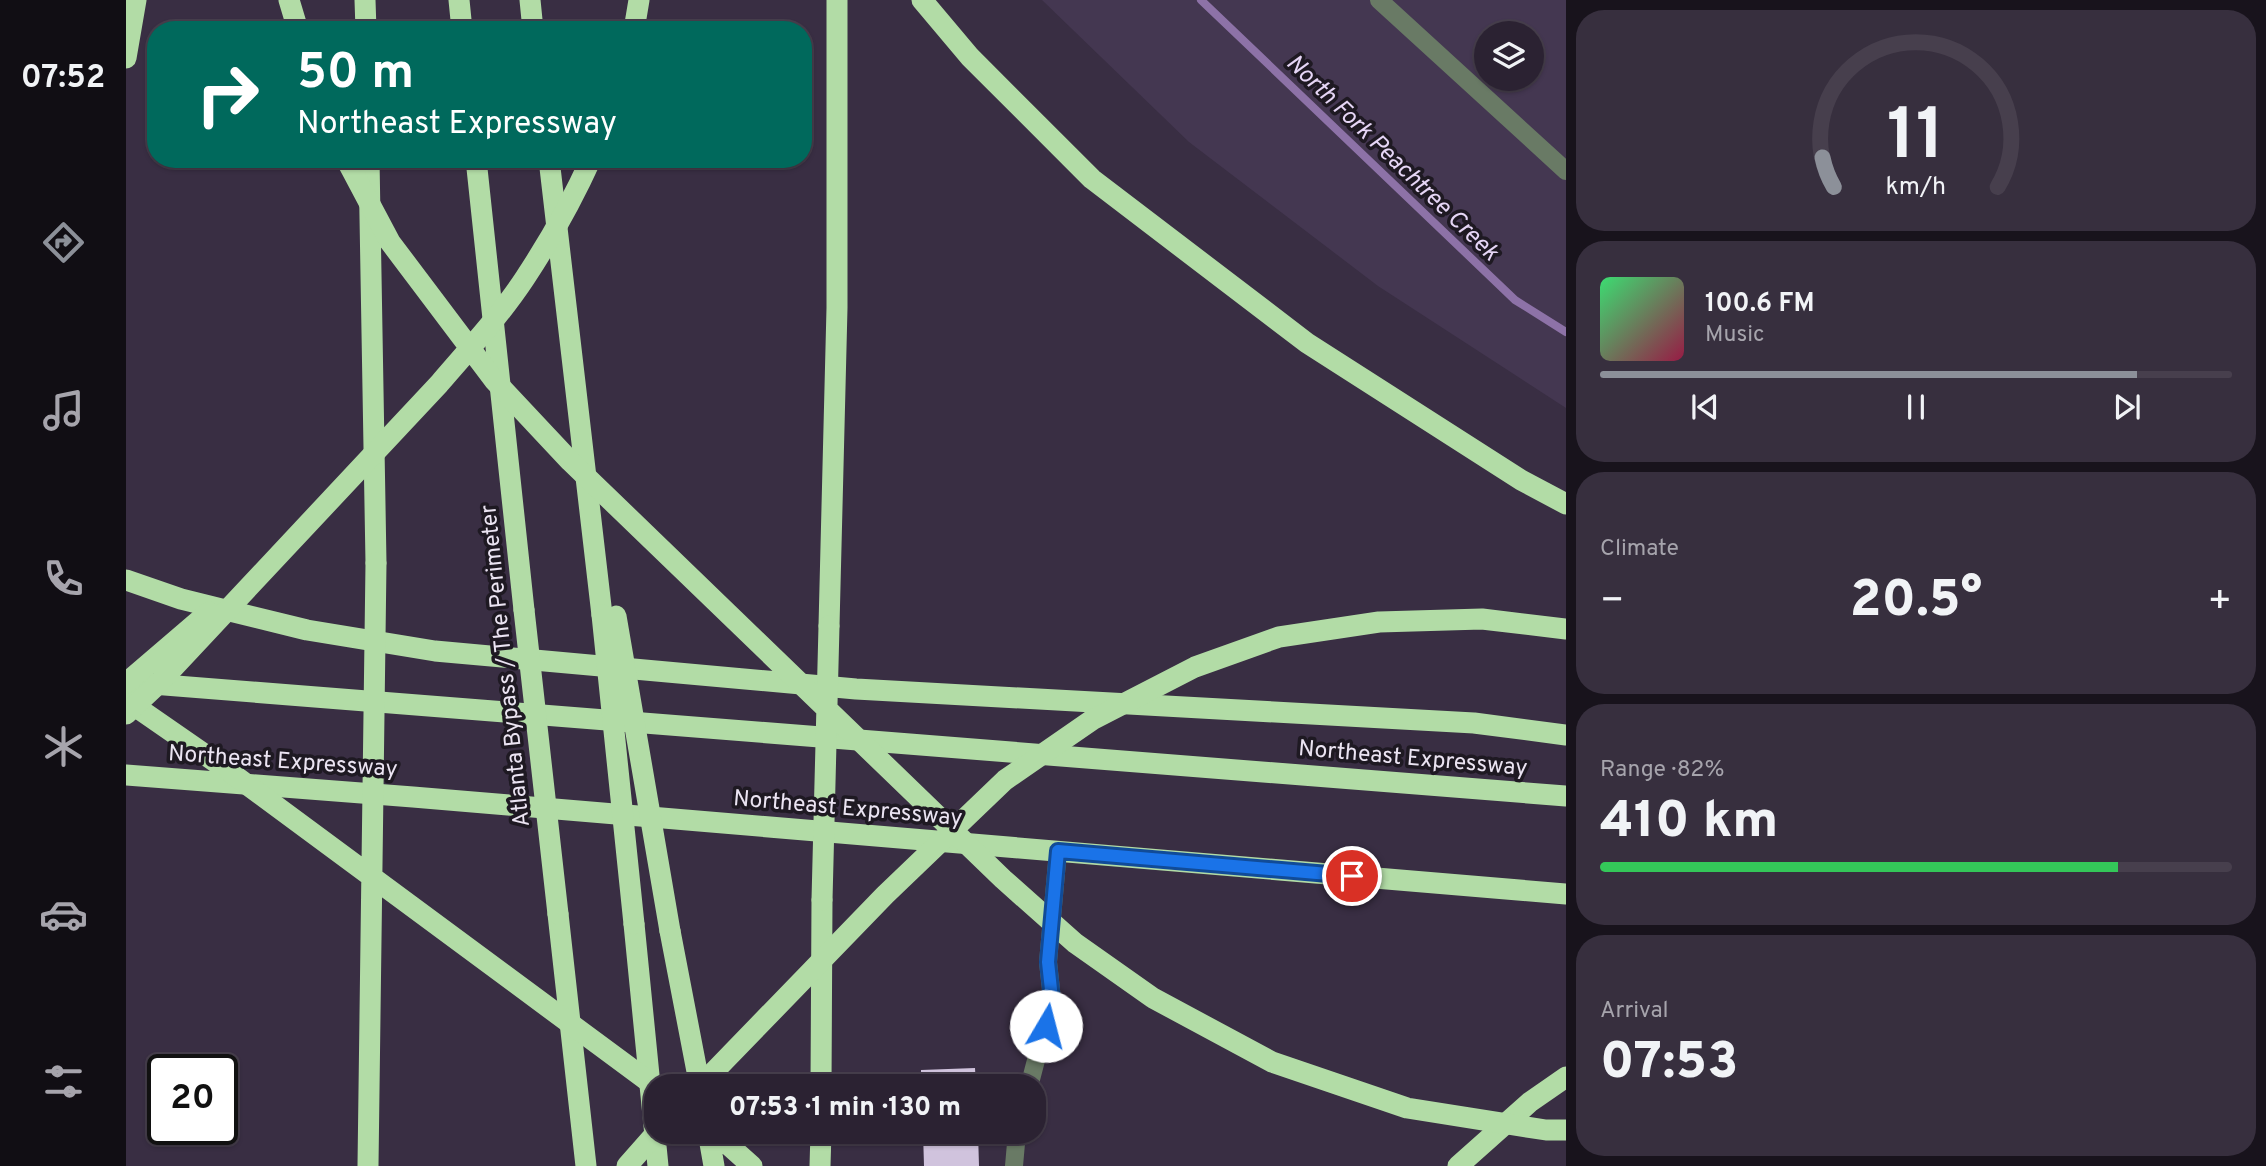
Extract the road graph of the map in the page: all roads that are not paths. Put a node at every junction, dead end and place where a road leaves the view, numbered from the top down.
1 (136, 0) edge
2 (289, 0) edge
3 (365, 0) edge
4 (459, 0) edge
5 (530, 0) edge
6 (639, 0) edge
7 (837, 0) edge
8 (922, 0) edge
9 (1379, 0) edge
10 (295, 21) edge
11 (366, 21) edge
12 (461, 21) edge
13 (532, 21) edge
14 (636, 21) edge
15 (126, 58) edge
16 (351, 168) edge
17 (369, 168) edge
18 (477, 168) edge
19 (551, 168) edge
20 (587, 168) edge
21 (1566, 171) edge
22 (333, 496) junction
23 (1566, 504) edge
24 (126, 580) edge
25 (609, 616) junction
26 (1566, 629) edge
27 (126, 683) edge
28 (126, 700) edge
29 (126, 714) edge
30 (1566, 735) edge
31 (126, 775) edge
32 (1566, 796) edge
33 (1058, 851) junction
34 (1566, 894) edge
35 (697, 1074) edge
36 (712, 1074) edge
37 (821, 1074) edge
38 (1032, 1074) edge
39 (1566, 1077) edge
40 (644, 1078) edge
41 (1566, 1130) edge
42 (646, 1144) edge
43 (710, 1144) edge
44 (727, 1144) edge
45 (821, 1144) edge
46 (1016, 1144) edge
47 (368, 1166) edge
48 (586, 1166) edge
49 (627, 1166) edge
50 (658, 1166) edge
51 (714, 1166) edge
52 (752, 1166) edge
53 (820, 1166) edge
54 (1014, 1166) edge
55 (1458, 1166) edge

1 - 15 highway
2 - 10 highway
3 - 11 highway
4 - 12 highway
5 - 13 highway
6 - 14 highway
7 - 37 highway, bridge
8 - 23 highway
9 - 21 street
16 - 41 highway, bridge
17 - 47 highway, bridge
18 - 48 highway, Atlanta Bypass / The Perimeter, bridge
19 - 25 highway
20 - 22 highway, bridge
22 - 27 highway, bridge
22 - 29 highway, bridge
24 - 30 highway
25 - 35 highway, bridge
25 - 50 highway, bridge
26 - 36 highway, bridge
27 - 32 highway, Northeast Expressway
28 - 40 highway, bridge
31 - 33 highway, Northeast Expressway
33 - 34 highway, Northeast Expressway
33 - 38 street
39 - 55 highway
42 - 49 highway, bridge
43 - 51 highway
44 - 52 highway
45 - 53 highway
46 - 54 street

